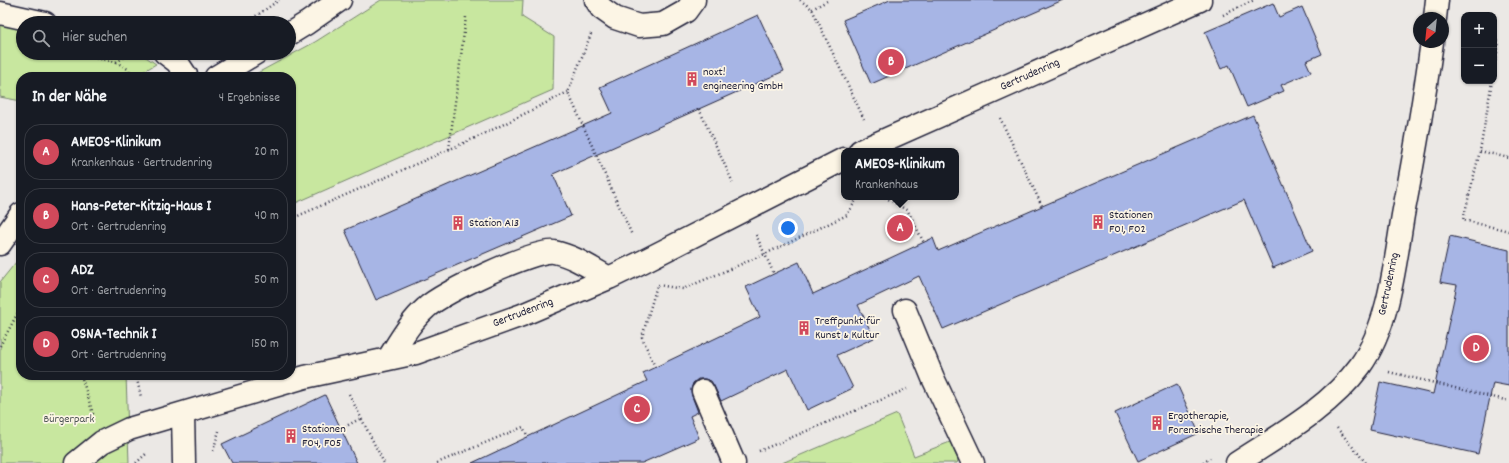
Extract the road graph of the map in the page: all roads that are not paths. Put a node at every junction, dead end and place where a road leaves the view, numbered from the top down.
1 (340, 0) edge
2 (694, 0) edge
3 (1200, 0) edge
4 (1438, 0) edge
5 (598, 4) edge
6 (1436, 12) edge
7 (0, 13) edge
8 (16, 17) edge
9 (296, 30) edge
10 (1431, 48) edge
11 (174, 60) edge
12 (244, 60) edge
13 (184, 72) edge
14 (224, 72) edge
15 (867, 147) edge
16 (841, 161) edge
17 (16, 221) edge
18 (0, 244) edge
19 (609, 278) junction
20 (905, 310) dead end
21 (388, 359) junction
22 (295, 380) edge
23 (296, 380) edge
24 (704, 391) dead end
25 (183, 414) junction
26 (734, 462) edge
27 (76, 463) edge
28 (184, 463) edge
29 (973, 463) edge
30 (1237, 463) edge

1 - 9 street
2 - 5 street
3 - 15 street, Gertrudenring
4 - 6 street
7 - 8 street
10 - 30 street, Gertrudenring
11 - 13 street
12 - 14 street
16 - 19 street, Gertrudenring
17 - 18 street
19 - 21 street, Gertrudenring
19 - 21 street
20 - 29 street
21 - 23 street, Gertrudenring
22 - 25 street, Gertrudenring
24 - 26 street
25 - 27 street, Gertrudenring
25 - 28 street

